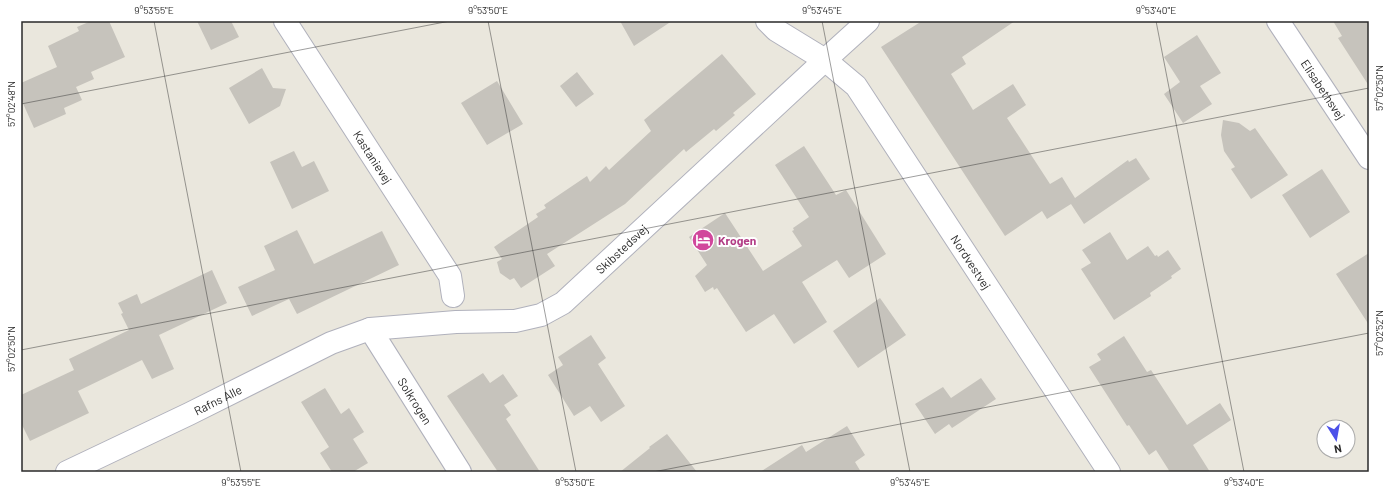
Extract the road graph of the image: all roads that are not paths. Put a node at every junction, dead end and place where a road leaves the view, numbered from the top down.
1 (285, 21) edge
2 (767, 21) edge
3 (868, 21) edge
4 (1278, 21) edge
5 (825, 60) junction
6 (1369, 158) edge
7 (454, 296) dead end
8 (370, 329) junction
9 (67, 472) edge
10 (460, 472) edge
11 (1109, 472) edge

1 - 7 street, Kastanievej
2 - 5 street, Nordvestvej
3 - 5 street, Skibstedsvej
4 - 6 street, Elisabethsvej
5 - 8 street, Skibstedsvej
5 - 11 street, Nordvestvej
8 - 9 street, Rafns Alle
8 - 10 street, Solkrogen

